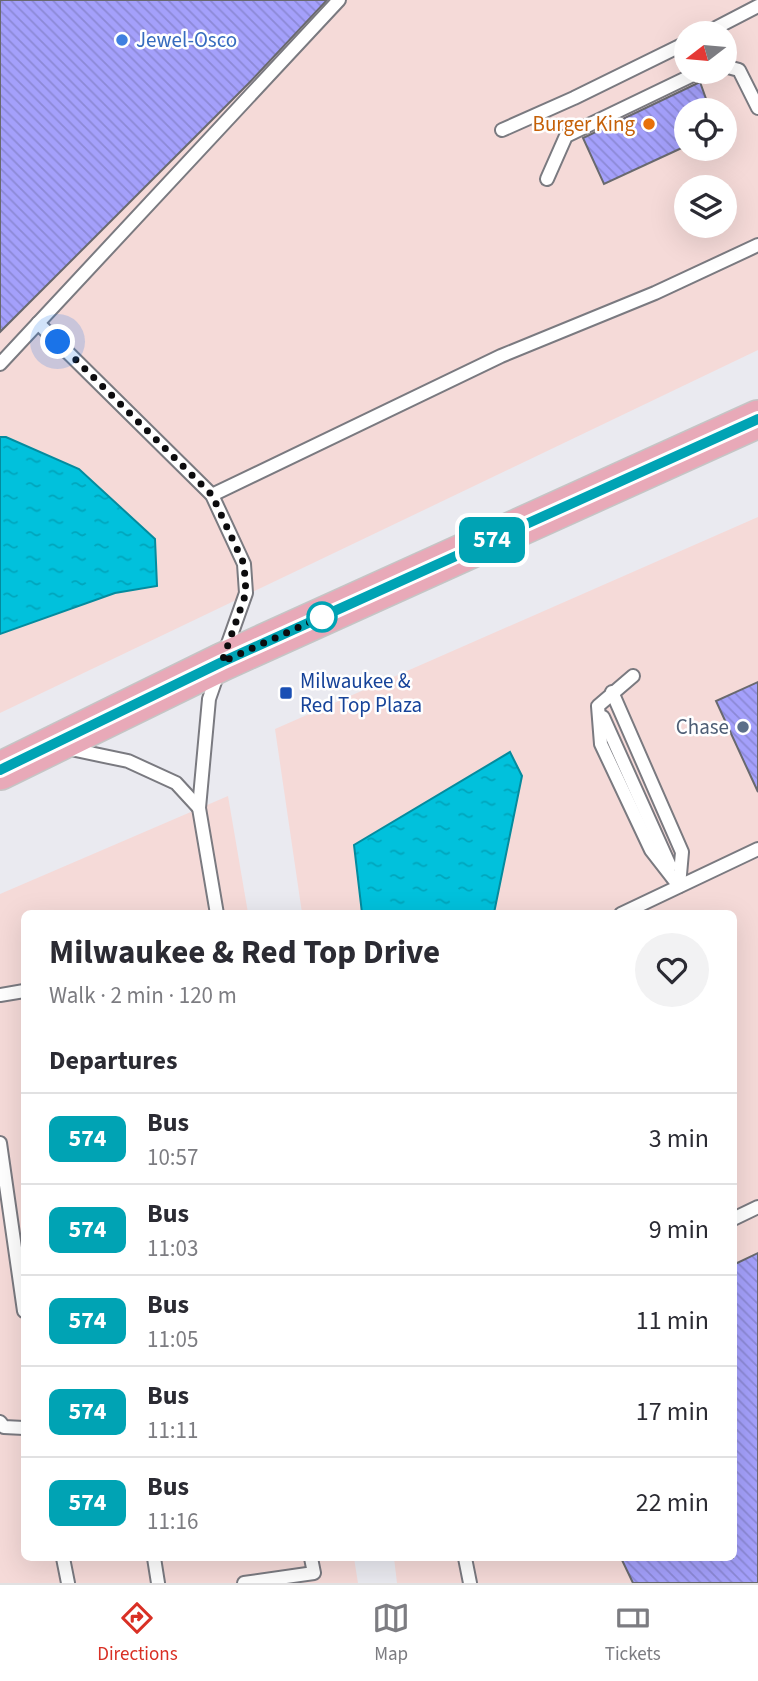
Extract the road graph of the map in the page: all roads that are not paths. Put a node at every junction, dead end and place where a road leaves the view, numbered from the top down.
1 (339, 0) edge
2 (758, 6) edge
3 (729, 21) edge
4 (674, 49) edge
5 (737, 69) edge
6 (674, 84) edge
7 (758, 108) edge
8 (502, 130) dead end
9 (547, 178) dead end
10 (758, 245) edge
11 (38, 323) junction
12 (0, 363) edge
13 (758, 419) edge
14 (212, 495) junction
15 (222, 662) junction
16 (633, 676) dead end
17 (612, 692) junction
18 (52, 745) junction
19 (0, 771) edge
20 (199, 808) junction
21 (758, 849) edge
22 (679, 886) junction
23 (216, 910) edge
24 (629, 910) edge
25 (21, 992) edge
26 (0, 995) edge
27 (0, 1143) edge
28 (758, 1207) edge
29 (737, 1217) edge
30 (21, 1290) edge
31 (0, 1422) edge
32 (21, 1428) edge
33 (64, 1561) edge
34 (154, 1561) edge
35 (312, 1561) edge
36 (466, 1561) edge
37 (68, 1583) edge
38 (158, 1583) edge
39 (244, 1583) edge
40 (470, 1583) edge

1 - 11 lane
2 - 3 lane
4 - 8 lane
5 - 7 lane
6 - 9 lane
10 - 14 lane
11 - 12 lane
11 - 14 lane
13 - 15 main road
14 - 15 lane
15 - 18 main road
15 - 20 lane
16 - 17 lane
17 - 22 lane
17 - 22 lane
18 - 19 main road
18 - 20 lane
20 - 23 lane
21 - 22 lane
22 - 24 lane
25 - 26 lane
27 - 30 lane
28 - 29 lane
31 - 32 lane
33 - 37 lane
34 - 38 lane
35 - 39 lane
36 - 40 lane

